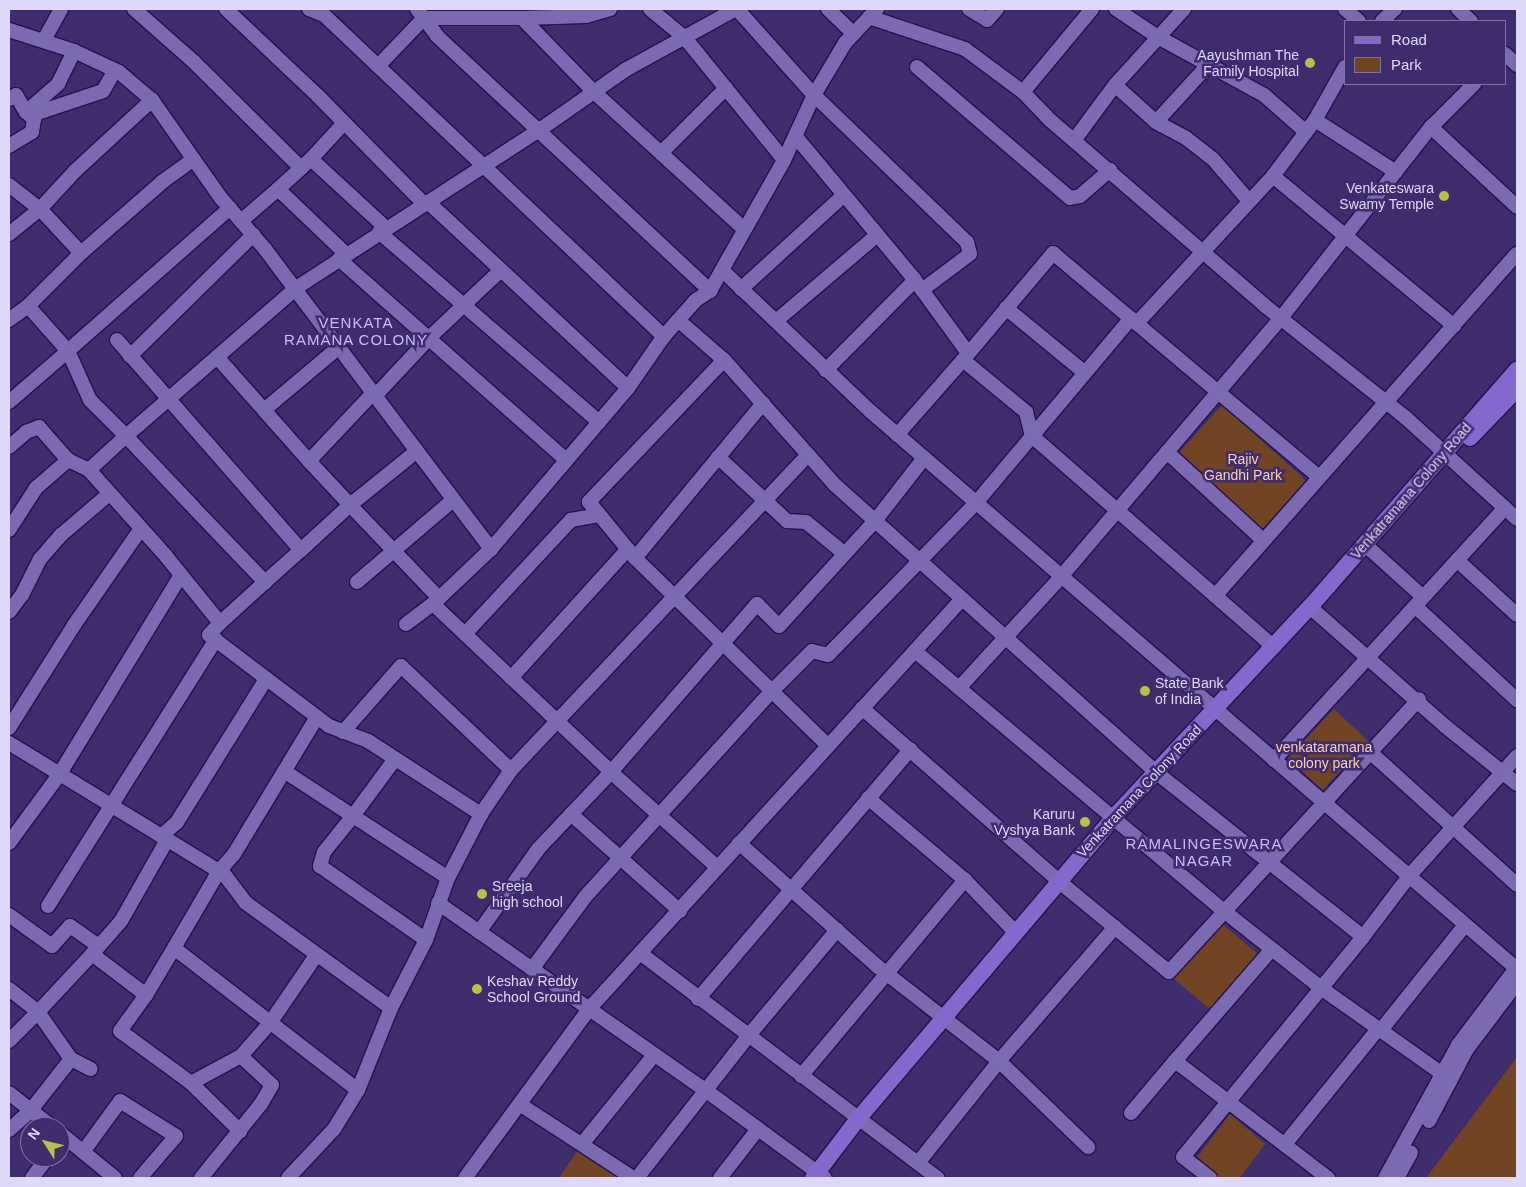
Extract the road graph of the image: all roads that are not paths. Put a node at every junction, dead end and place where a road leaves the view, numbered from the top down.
1 (61, 9) edge
2 (134, 9) edge
3 (226, 9) edge
4 (309, 9) edge
5 (610, 9) edge
6 (650, 9) edge
7 (737, 9) edge
8 (828, 9) edge
9 (970, 9) edge
10 (997, 9) edge
11 (1092, 9) edge
12 (1116, 9) edge
13 (1184, 9) edge
14 (1345, 9) edge
15 (1396, 9) edge
16 (1460, 10) edge
17 (873, 13) edge
18 (421, 14) edge
19 (522, 18) junction
20 (1358, 20) edge
21 (1383, 20) edge
22 (1470, 20) edge
23 (9, 30) edge
24 (854, 34) junction
25 (1158, 37) junction
26 (685, 38) junction
27 (44, 40) junction
28 (74, 51) junction
29 (1506, 55) edge
30 (1209, 64) junction
31 (1517, 65) edge
32 (378, 66) junction
33 (917, 67) dead end
34 (1344, 69) edge
35 (115, 70) junction
36 (1115, 85) junction
37 (1473, 85) edge
38 (726, 88) junction
39 (594, 92) junction
40 (1023, 92) junction
41 (11, 93) edge
42 (814, 95) junction
43 (152, 100) junction
44 (28, 114) junction
45 (1315, 120) junction
46 (1156, 122) junction
47 (344, 123) junction
48 (1431, 126) junction
49 (538, 132) junction
50 (1306, 132) junction
51 (796, 137) junction
52 (1075, 139) junction
53 (9, 146) edge
54 (661, 153) junction
55 (194, 159) junction
56 (784, 160) junction
57 (306, 164) junction
58 (483, 167) junction
59 (1110, 170) junction
60 (1396, 172) junction
61 (1272, 176) junction
62 (9, 185) edge
63 (278, 189) junction
64 (844, 195) junction
65 (1249, 201) junction
66 (426, 203) junction
67 (1517, 207) edge
68 (230, 208) junction
69 (40, 209) junction
70 (241, 221) junction
71 (743, 228) junction
72 (382, 230) junction
73 (9, 234) edge
74 (253, 235) junction
75 (877, 235) junction
76 (1344, 235) junction
77 (1202, 250) junction
78 (81, 253) junction
79 (1517, 254) edge
80 (343, 257) junction
81 (501, 270) junction
82 (723, 271) junction
83 (919, 285) junction
84 (296, 288) junction
85 (742, 289) junction
86 (710, 291) junction
87 (28, 306) junction
88 (465, 306) junction
89 (1006, 308) junction
90 (1281, 318) junction
91 (9, 320) edge
92 (678, 320) junction
93 (1134, 321) junction
94 (776, 322) junction
95 (1454, 326) junction
96 (664, 336) junction
97 (429, 338) junction
98 (117, 340) dead end
99 (338, 348) junction
100 (68, 351) junction
101 (130, 356) junction
102 (966, 356) junction
103 (216, 357) junction
104 (724, 360) junction
105 (826, 370) junction
106 (1517, 370) edge
107 (1085, 373) junction
108 (628, 388) junction
109 (1517, 390) edge
110 (1219, 392) junction
111 (374, 394) junction
112 (168, 399) junction
113 (9, 402) edge
114 (763, 403) junction
115 (1388, 403) junction
116 (264, 410) junction
117 (599, 422) junction
118 (897, 435) junction
119 (126, 436) junction
120 (1032, 436) junction
121 (9, 447) edge
122 (417, 451) junction
123 (1167, 452) junction
124 (1447, 454) junction
125 (808, 455) junction
126 (718, 457) junction
127 (924, 458) junction
128 (68, 460) junction
129 (309, 460) junction
130 (566, 460) junction
131 (89, 470) junction
132 (1319, 477) junction
133 (108, 494) junction
134 (454, 500) junction
135 (765, 501) junction
136 (976, 503) junction
137 (350, 506) junction
138 (1505, 508) junction
139 (1119, 511) junction
140 (600, 515) junction
141 (1517, 519) edge
142 (875, 521) junction
143 (9, 530) edge
144 (140, 530) junction
145 (1263, 540) junction
146 (491, 549) junction
147 (301, 550) junction
148 (1371, 550) junction
149 (394, 551) junction
150 (632, 553) junction
151 (845, 554) junction
152 (1457, 560) junction
153 (919, 561) junction
154 (180, 577) junction
155 (1060, 578) junction
156 (265, 582) junction
157 (357, 582) dead end
158 (1215, 596) junction
159 (674, 597) junction
160 (962, 599) junction
161 (436, 601) junction
162 (1419, 602) junction
163 (1314, 610) junction
164 (9, 612) edge
165 (1517, 615) edge
166 (220, 623) junction
167 (406, 624) dead end
168 (465, 634) junction
169 (1006, 638) junction
170 (216, 639) junction
171 (722, 644) junction
172 (1274, 647) junction
173 (914, 651) junction
174 (1369, 656) junction
175 (511, 678) junction
176 (266, 679) junction
177 (959, 688) junction
178 (772, 692) junction
179 (1419, 699) junction
180 (1517, 700) edge
181 (862, 708) junction
182 (1218, 714) junction
183 (317, 717) junction
184 (557, 721) junction
185 (9, 728) edge
186 (343, 732) junction
187 (9, 744) edge
188 (828, 746) junction
189 (911, 749) junction
190 (1370, 752) junction
191 (1517, 756) edge
192 (395, 759) junction
193 (1274, 760) junction
194 (511, 770) junction
195 (284, 771) junction
196 (1503, 771) junction
197 (611, 772) junction
198 (59, 775) junction
199 (1161, 776) junction
200 (1517, 784) edge
201 (868, 798) junction
202 (1324, 802) junction
203 (110, 806) junction
204 (481, 814) junction
205 (571, 814) junction
206 (353, 816) junction
207 (661, 817) junction
208 (1116, 822) junction
209 (1454, 827) junction
210 (164, 838) junction
211 (9, 843) edge
212 (739, 843) junction
213 (623, 857) junction
214 (1271, 861) junction
215 (717, 867) junction
216 (218, 871) junction
217 (1410, 875) junction
218 (448, 878) junction
219 (965, 880) junction
220 (1063, 884) junction
221 (1517, 884) edge
222 (790, 889) junction
223 (438, 903) junction
224 (48, 906) dead end
225 (680, 911) junction
226 (1224, 912) junction
227 (9, 915) edge
228 (1465, 925) junction
229 (1115, 927) junction
230 (837, 930) junction
231 (479, 932) junction
232 (1014, 932) junction
233 (1363, 937) junction
234 (426, 940) junction
235 (174, 948) junction
236 (1272, 949) junction
237 (96, 950) junction
238 (640, 953) junction
239 (317, 954) junction
240 (1517, 968) edge
241 (532, 969) junction
242 (885, 973) junction
243 (1512, 985) edge
244 (1321, 988) junction
245 (9, 989) edge
246 (146, 995) junction
247 (698, 999) junction
248 (391, 1008) junction
249 (589, 1010) junction
250 (38, 1012) junction
251 (270, 1022) junction
252 (945, 1022) junction
253 (1380, 1029) junction
254 (750, 1034) junction
255 (9, 1041) edge
256 (654, 1055) junction
257 (240, 1056) junction
258 (71, 1059) junction
259 (1175, 1061) junction
260 (999, 1062) junction
261 (90, 1069) dead end
262 (801, 1076) junction
263 (1447, 1078) junction
264 (191, 1083) junction
265 (358, 1090) junction
266 (708, 1092) junction
267 (9, 1093) edge
268 (1228, 1101) junction
269 (521, 1105) junction
270 (31, 1110) junction
271 (1131, 1113) dead end
272 (40, 1117) edge
273 (862, 1121) junction
274 (758, 1129) junction
275 (9, 1130) edge
276 (240, 1131) junction
277 (70, 1143) edge
278 (582, 1144) junction
279 (1285, 1144) junction
280 (1410, 1146) junction
281 (1088, 1147) dead end
282 (83, 1152) junction
283 (918, 1163) junction
284 (40, 1167) edge
285 (109, 1176) edge
286 (821, 1177) edge
287 (32, 1178) edge
288 (140, 1178) edge
289 (201, 1178) edge
290 (288, 1178) edge
291 (465, 1178) edge
292 (633, 1178) edge
293 (638, 1178) edge
294 (720, 1178) edge
295 (937, 1178) edge
296 (1210, 1178) edge
297 (1328, 1178) edge
298 (1385, 1178) edge
299 (1397, 1178) edge

1 - 27 street
2 - 57 street
3 - 47 street
4 - 32 street
5 - 19 street
6 - 26 street
7 - 26 street
7 - 42 street
8 - 24 street
9 - 10 street
11 - 40 street
12 - 25 street
13 - 25 street
14 - 20 street
15 - 21 street
16 - 22 street
17 - 24 street
17 - 40 street
18 - 19 street
18 - 32 street
18 - 49 street
19 - 39 street
23 - 27 street
24 - 42 street
25 - 30 street
25 - 36 street
26 - 38 street
26 - 39 street
27 - 28 street
28 - 35 street
28 - 44 street
29 - 31 street
30 - 46 street
30 - 50 street
32 - 58 street
33 - 59 street
34 - 45 street
35 - 43 street
35 - 44 street
36 - 46 street
36 - 52 street
37 - 48 street
38 - 54 street
38 - 56 street
39 - 49 street
39 - 54 street
40 - 52 street
41 - 44 street
42 - 51 street
42 - 83 street
43 - 55 street
43 - 69 street
44 - 53 street
45 - 50 street
45 - 60 street
46 - 65 street
47 - 57 street
47 - 66 street
48 - 60 street
48 - 67 street
49 - 58 street
49 - 86 street
50 - 61 street
51 - 56 street
51 - 64 street
52 - 59 street
54 - 71 street
55 - 68 street
55 - 78 street
56 - 71 street
57 - 63 street
57 - 72 street
58 - 66 street
58 - 96 street
59 - 77 street
60 - 76 street
61 - 65 street
61 - 76 street
62 - 69 street
63 - 70 street
63 - 80 street
64 - 75 street
64 - 85 street
65 - 77 street
66 - 72 street
66 - 81 street
68 - 70 street
68 - 100 street
69 - 73 street
69 - 78 street
70 - 74 street
71 - 82 street
72 - 80 street
72 - 88 street
74 - 84 street
74 - 101 street
75 - 83 street
75 - 94 street
76 - 90 street
76 - 95 street
77 - 90 street
77 - 93 street
78 - 87 street
79 - 95 street
80 - 84 street
80 - 97 street
81 - 88 street
81 - 108 street
82 - 85 street
82 - 86 street
83 - 102 street
83 - 105 street
84 - 99 street
84 - 103 street
85 - 94 street
86 - 92 street
87 - 91 street
87 - 100 street
88 - 97 street
88 - 117 street
89 - 93 street
89 - 102 street
89 - 107 street
90 - 110 street
90 - 115 street
92 - 96 street
92 - 104 street
93 - 107 street
93 - 110 street
94 - 105 street
95 - 115 street
96 - 108 street
97 - 111 street
97 - 130 street
98 - 101 street
99 - 111 street
99 - 116 street
100 - 113 street
100 - 119 street
101 - 112 street
102 - 118 street
102 - 120 street
103 - 112 street
103 - 116 street
104 - 114 street
104 - 140 street
105 - 118 street
106 - 124 main road, Venkatramana Colony Road
107 - 120 street
108 - 117 street
109 - 124 main road
110 - 123 street
110 - 132 street
111 - 122 street
111 - 129 street
112 - 119 street
112 - 147 street
114 - 125 street
114 - 126 street
115 - 124 street
115 - 132 street
116 - 129 street
117 - 130 street
118 - 127 street
119 - 131 street
119 - 156 street
120 - 136 street
120 - 139 street
121 - 128 street
122 - 134 street
122 - 137 street
123 - 139 street
123 - 145 street
124 - 138 street
124 - 148 main road
124 - 163 main road, Venkatramana Colony Road
125 - 135 street
125 - 142 street
126 - 135 street
126 - 150 street
127 - 136 street
127 - 142 street
128 - 131 street
128 - 143 street
129 - 137 street
130 - 146 street
131 - 133 street
132 - 145 street
133 - 144 street
133 - 164 street
134 - 146 street
134 - 149 street
135 - 151 street
135 - 159 street
136 - 153 street
136 - 155 street
137 - 147 street
137 - 149 street
138 - 141 street
138 - 152 street
139 - 155 street
139 - 158 street
140 - 150 street
140 - 168 street
142 - 151 street
142 - 153 street
144 - 154 street
144 - 185 street
145 - 158 street
146 - 161 street
147 - 156 street
148 - 162 street
148 - 163 main road
149 - 157 street
149 - 161 street
150 - 159 street
150 - 175 street
151 - 171 street
152 - 162 street
152 - 165 street
153 - 160 street
153 - 178 street
154 - 166 street
154 - 198 street
155 - 169 street
155 - 182 street
156 - 166 street
158 - 172 street
159 - 171 street
159 - 184 street
160 - 169 street
160 - 173 street
161 - 167 street
161 - 168 street
162 - 174 street
162 - 180 street
163 - 172 main road, Venkatramana Colony Road
163 - 174 street
163 - 182 main road
166 - 170 street
168 - 175 street
169 - 177 street
169 - 199 street
170 - 176 street
170 - 203 street
171 - 178 street
171 - 197 street
172 - 182 main road, Venkatramana Colony Road
173 - 177 street
173 - 181 street
174 - 179 street
174 - 193 street
175 - 184 street
176 - 183 street
176 - 210 street
177 - 208 street
178 - 188 street
178 - 207 street
179 - 190 street
179 - 196 street
181 - 188 street
181 - 189 street
182 - 193 street
182 - 199 main road, Venkatramana Colony Road
183 - 186 street
183 - 195 street
184 - 194 street
184 - 197 street
186 - 192 street
186 - 194 street
187 - 198 street
188 - 212 street
189 - 201 street
189 - 220 street
190 - 202 street
190 - 209 street
191 - 196 street
192 - 204 street
192 - 206 street
193 - 202 street
194 - 204 street
195 - 206 street
195 - 216 street
196 - 200 street
196 - 209 street
197 - 205 street
197 - 207 street
198 - 203 street
198 - 211 street
199 - 208 main road, Venkatramana Colony Road
199 - 214 street
201 - 219 street
201 - 222 street
202 - 214 street
202 - 217 street
203 - 210 street
203 - 224 street
204 - 218 street
205 - 213 street
205 - 231 street
206 - 218 street
206 - 234 street
207 - 213 street
207 - 215 street
208 - 220 main road, Venkatramana Colony Road
208 - 226 street
209 - 217 street
209 - 221 street
210 - 216 street
210 - 237 street
212 - 215 street
212 - 222 street
213 - 225 street
213 - 241 street
214 - 226 street
214 - 233 street
215 - 225 street
216 - 235 street
216 - 239 street
217 - 228 street
217 - 233 street
218 - 223 street
219 - 232 street
219 - 242 street
220 - 229 street
220 - 232 main road, Venkatramana Colony Road
220 - 252 main road
222 - 230 street
222 - 247 street
223 - 231 street
223 - 234 street
225 - 238 street
226 - 229 street
226 - 236 street
227 - 237 street
228 - 240 street
228 - 253 street
229 - 260 street
230 - 242 street
230 - 254 street
231 - 241 street
232 - 252 main road, Venkatramana Colony Road
233 - 244 street
234 - 248 street
235 - 246 street
235 - 251 street
236 - 244 street
236 - 259 street
237 - 246 street
237 - 250 street
238 - 247 street
238 - 249 street
239 - 248 street
239 - 251 street
240 - 243 street
241 - 249 street
242 - 252 street
242 - 262 street
243 - 263 street
244 - 253 street
244 - 268 street
245 - 250 street
246 - 264 street
247 - 254 street
248 - 265 street
249 - 256 street
249 - 269 street
250 - 255 street
250 - 258 street
251 - 257 street
251 - 265 street
252 - 260 street
252 - 273 main road, Venkatramana Colony Road
253 - 263 street
253 - 279 street
254 - 262 street
254 - 266 street
256 - 266 street
256 - 278 street
257 - 264 street
257 - 276 street
258 - 261 street
258 - 270 street
259 - 268 street
259 - 271 street
260 - 281 street
260 - 283 street
262 - 273 street
263 - 280 street
264 - 276 street
265 - 290 street
266 - 274 street
266 - 293 street
267 - 270 street
268 - 279 street
268 - 296 street
269 - 278 street
269 - 291 street
270 - 272 street
270 - 275 street
273 - 283 street
273 - 286 main road, Venkatramana Colony Road
274 - 286 street
274 - 294 street
276 - 289 street
277 - 282 street
278 - 292 street
279 - 297 street
280 - 298 street
280 - 299 street
282 - 285 street
282 - 288 street
283 - 295 street
284 - 287 street

